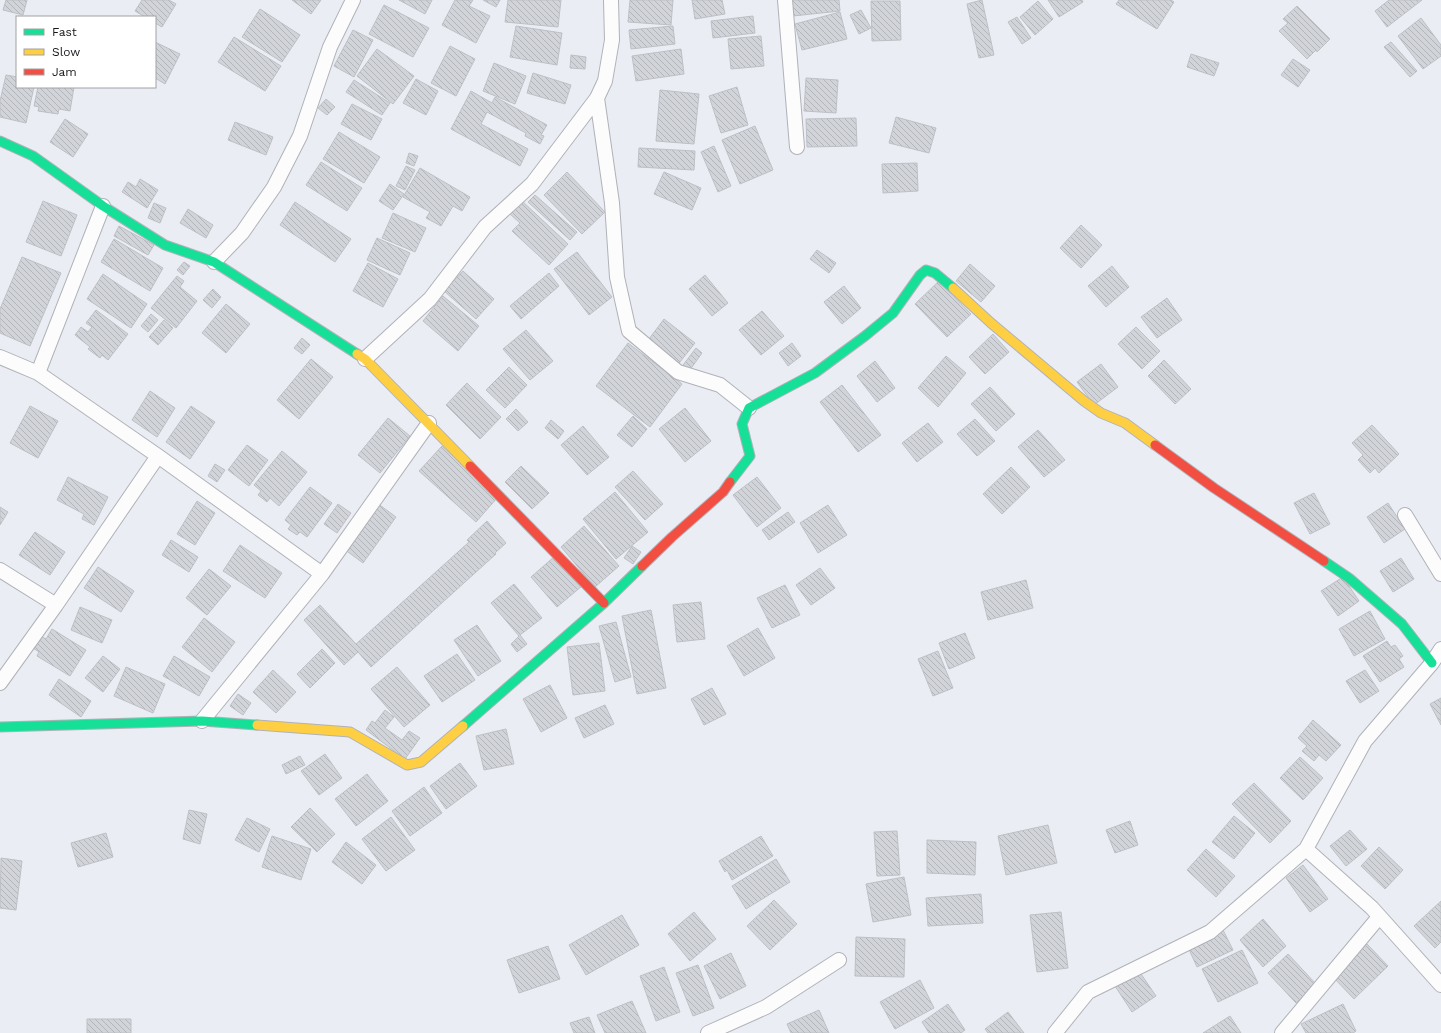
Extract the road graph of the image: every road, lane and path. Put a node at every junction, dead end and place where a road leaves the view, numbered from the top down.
1 (353, 0) edge
2 (611, 0) edge
3 (785, 0) edge
4 (597, 98) junction
5 (0, 141) edge
6 (798, 147) dead end
7 (103, 206) junction
8 (214, 262) junction
9 (0, 357) edge
10 (365, 359) junction
11 (38, 373) junction
12 (749, 408) junction
13 (429, 423) junction
14 (158, 456) junction
15 (1406, 515) dead end
16 (0, 570) edge
17 (322, 574) junction
18 (1441, 574) edge
19 (604, 603) junction
20 (56, 605) junction
21 (1441, 649) edge
22 (1432, 663) junction
23 (0, 683) edge
24 (202, 721) junction
25 (0, 727) edge
26 (1306, 849) junction
27 (1379, 917) junction
28 (840, 960) dead end
29 (1441, 985) edge
30 (708, 1033) edge
31 (1055, 1033) edge
32 (1282, 1033) edge

1 - 8 street
2 - 4 street
3 - 6 street
4 - 10 street
4 - 12 street
5 - 7 street
7 - 8 street
7 - 11 street
8 - 10 street
9 - 11 street
10 - 13 street
11 - 14 street
12 - 19 street
12 - 22 street
13 - 17 street
13 - 19 street
14 - 17 street
14 - 20 street
15 - 18 street
16 - 20 street
17 - 24 street
19 - 24 street
20 - 23 street
21 - 22 street
22 - 26 street
24 - 25 street
26 - 27 street
26 - 31 street
27 - 29 street
27 - 32 street
28 - 30 street

